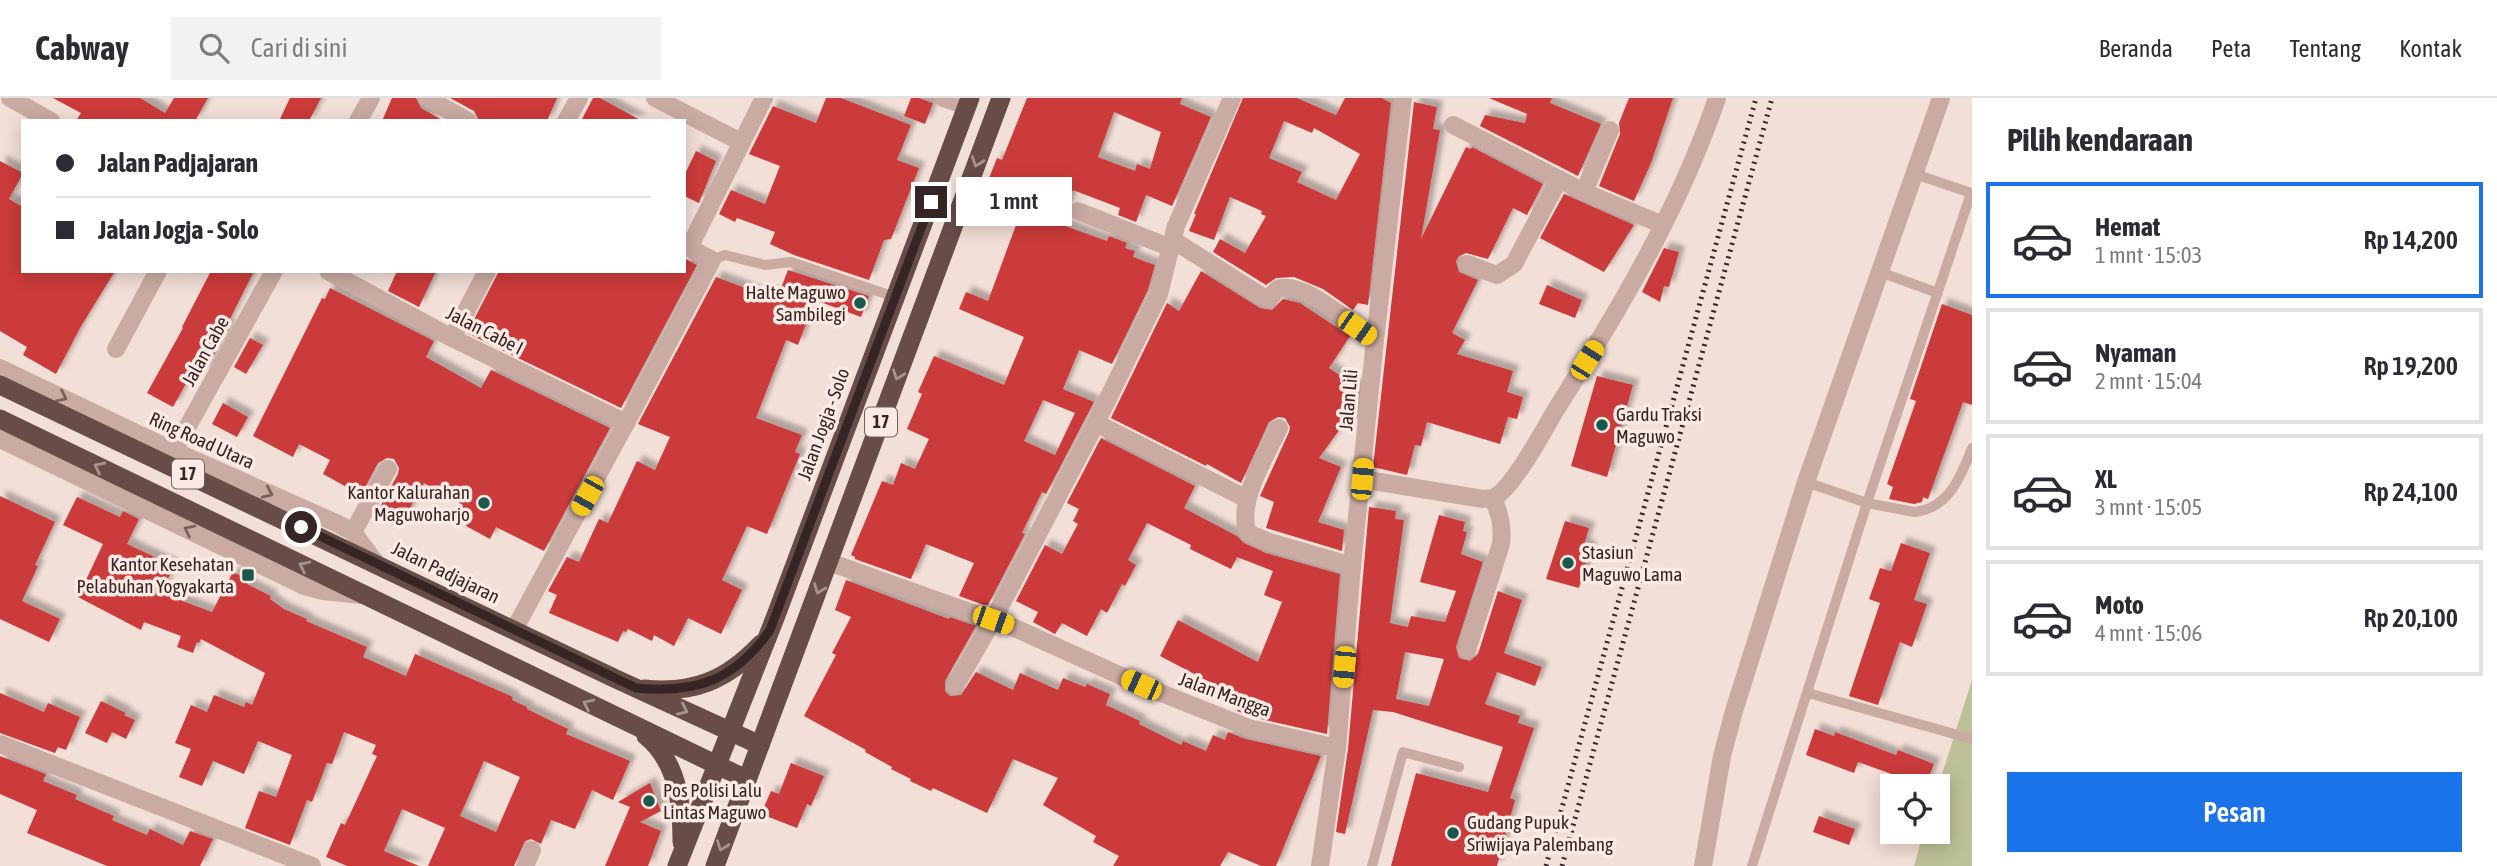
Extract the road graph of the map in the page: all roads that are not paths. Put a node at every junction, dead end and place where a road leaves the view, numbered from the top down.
1 (10, 98) edge
2 (370, 98) edge
3 (426, 98) edge
4 (579, 98) edge
5 (655, 98) edge
6 (764, 98) edge
7 (943, 98) edge
8 (1001, 98) edge
9 (1232, 98) edge
10 (1403, 98) edge
11 (1717, 98) edge
12 (1941, 98) edge
13 (968, 102) edge
14 (47, 119) edge
15 (359, 119) edge
16 (464, 119) edge
17 (567, 119) edge
18 (1453, 125) dead end
19 (1610, 130) dead end
20 (741, 142) junction
21 (1915, 174) junction
22 (1559, 179) junction
23 (1584, 192) junction
24 (1971, 194) edge
25 (1078, 211) dead end
26 (1662, 225) junction
27 (1172, 244) junction
28 (687, 246) edge
29 (712, 260) junction
30 (1467, 264) dead end
31 (1880, 272) junction
32 (157, 273) edge
33 (273, 273) edge
34 (332, 273) edge
35 (486, 273) edge
36 (1938, 292) junction
37 (895, 297) junction
38 (452, 338) junction
39 (1374, 340) junction
40 (116, 349) dead end
41 (0, 368) edge
42 (0, 385) edge
43 (0, 419) edge
44 (626, 423) junction
45 (1096, 423) junction
46 (1279, 428) dead end
47 (0, 439) edge
48 (1972, 448) edge
49 (174, 452) junction
50 (388, 469) dead end
51 (1362, 479) junction
52 (1806, 482) junction
53 (1493, 498) junction
54 (1247, 499) junction
55 (1867, 503) junction
56 (353, 532) junction
57 (829, 562) junction
58 (376, 563) junction
59 (1352, 566) junction
60 (424, 586) junction
61 (366, 596) junction
62 (409, 617) junction
63 (993, 620) junction
64 (514, 630) junction
65 (770, 630) junction
66 (1467, 650) dead end
67 (955, 686) dead end
68 (636, 688) junction
69 (1808, 693) junction
70 (633, 725) junction
71 (729, 732) junction
72 (1972, 739) edge
73 (0, 744) edge
74 (760, 745) junction
75 (1337, 748) junction
76 (716, 765) junction
77 (1459, 767) dead end
78 (746, 779) junction
79 (679, 858) edge
80 (312, 866) edge
81 (715, 866) edge
82 (1320, 866) edge
83 (1372, 866) edge
84 (1703, 866) edge
85 (1752, 866) edge

1 - 14 street
2 - 15 street
3 - 16 street
4 - 17 street
5 - 20 street
6 - 20 street
7 - 13 street
8 -> 57 highway, 17
9 - 27 street
10 - 39 street, Jalan Lili
11 - 26 street
12 - 21 street
13 - 37 highway, Jalan Jogja - Solo / 17
18 - 22 street
19 - 23 street
20 - 28 street
21 - 24 lane
21 - 31 street
22 - 23 street
22 - 30 street
23 - 26 street
24 - 36 lane
25 - 27 street
26 - 53 street
27 - 39 street
27 - 45 street
28 - 29 street
29 - 37 lane
29 - 44 street
31 - 36 lane
31 - 52 street
32 - 40 street
33 - 49 street, Jalan Cabe
34 - 38 street, Jalan Cabe I
35 - 38 street
36 - 55 lane
37 - 65 highway, Jalan Jogja - Solo / 17
38 - 44 street, Jalan Cabe I
39 - 51 street, Jalan Lili
41 -> 49 street, Ring Road Utara
42 - 58 highway, Jalan Padjajaran / 17
61 -> 43 highway, 17
44 - 64 street
45 - 54 street
45 - 63 street
46 - 54 street
61 -> 47 street
48 - 55 lane
49 -> 56 street, Ring Road Utara
50 - 56 street
51 - 53 street
51 - 59 street, Jalan Lili
52 - 55 lane
52 - 84 street
53 - 66 street
54 - 59 street
55 - 69 lane
56 - 58 street, Ring Road Utara
57 - 63 street, Jalan Mangga
57 -> 74 highway, 17
58 - 60 highway, Jalan Padjajaran / 17
59 - 75 street, Jalan Lili
60 - 62 highway
60 - 64 highway, Jalan Padjajaran / 17
61 - 62 highway, 17
70 -> 62 highway, 17
63 - 67 street
63 - 75 street, Jalan Mangga
64 - 68 highway, Jalan Padjajaran / 17
65 - 68 highway
65 - 71 highway, Jalan Jogja - Solo / 17
68 -> 71 highway, Jalan Padjajaran / 17
69 - 72 lane
69 - 85 lane
70 - 76 highway, 17
70 - 79 highway
71 - 74 highway, Jalan Padjajaran
71 - 76 highway, Jalan Jogja - Solo / 17
73 - 80 street
74 - 78 highway, 17
75 - 82 street, Jalan Lili
76 - 78 highway, 17
76 - 79 highway, 17
77 - 83 lane
78 -> 81 highway, 17

